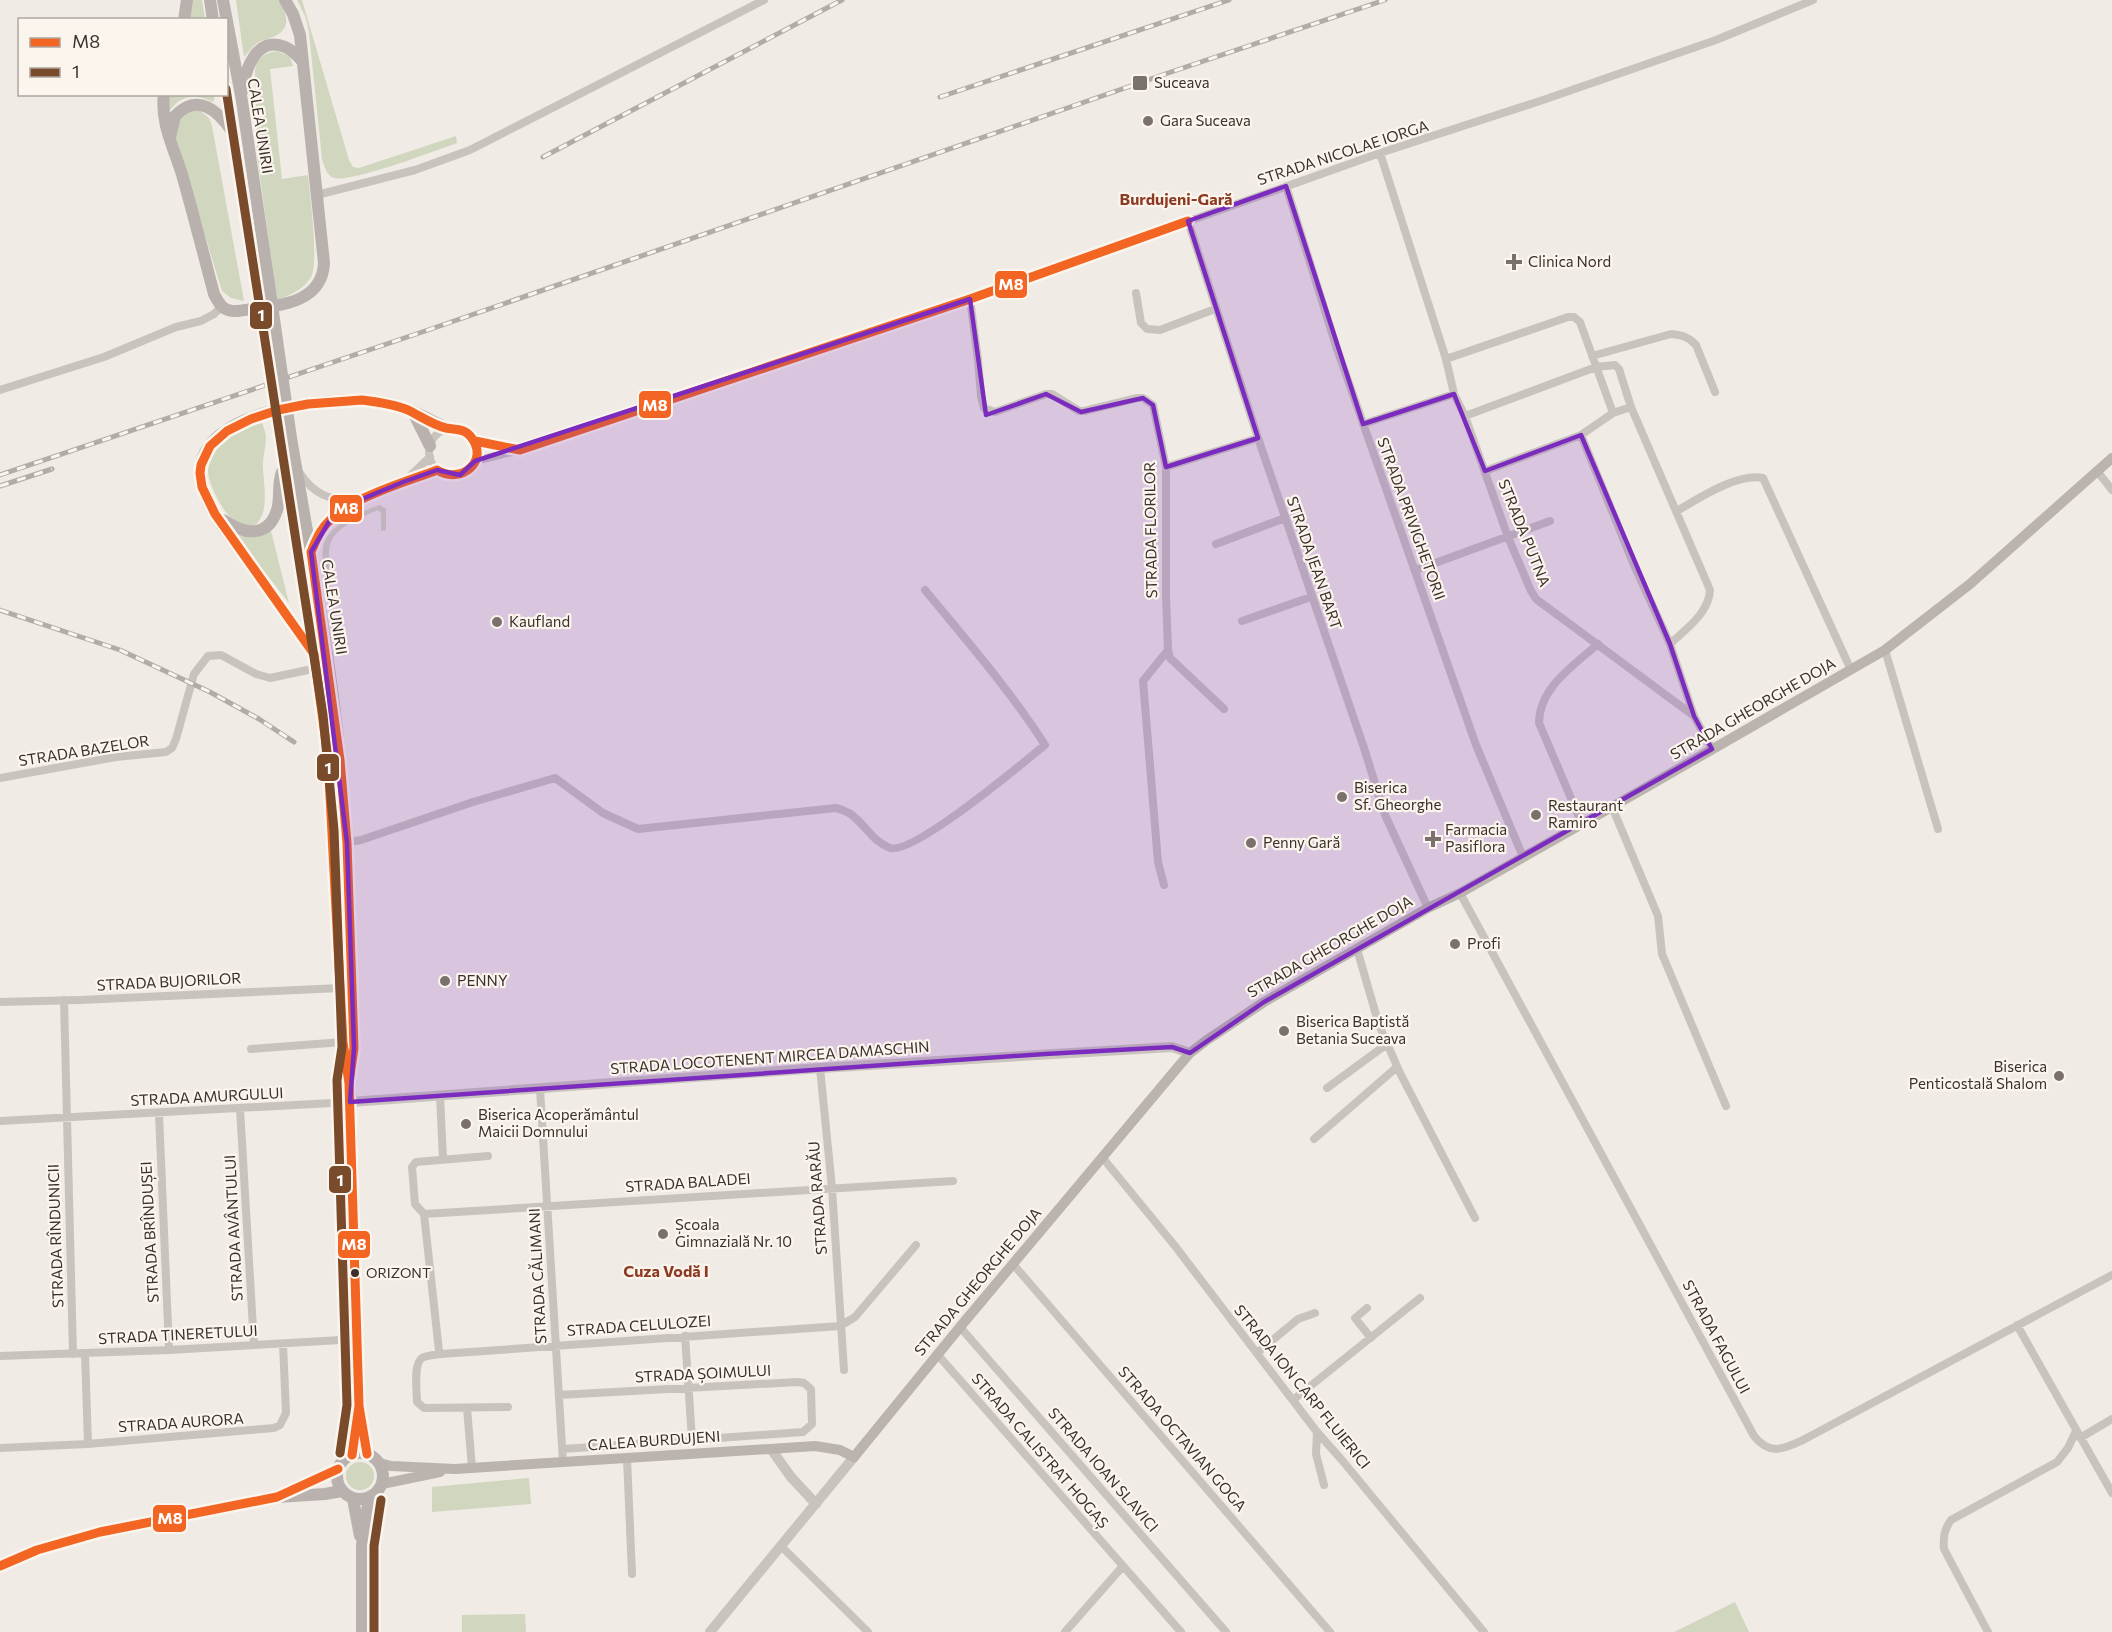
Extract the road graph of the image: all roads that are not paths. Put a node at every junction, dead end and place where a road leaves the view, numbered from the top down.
1 (187, 0) edge
2 (210, 0) edge
3 (223, 0) edge
4 (285, 0) edge
5 (764, 0) edge
6 (1810, 1) edge
7 (184, 18) edge
8 (213, 18) edge
9 (226, 18) edge
10 (228, 27) edge
11 (303, 62) junction
12 (164, 96) edge
13 (227, 96) edge
14 (242, 101) junction
15 (235, 135) junction
16 (170, 138) junction
17 (1380, 153) junction
18 (1286, 186) junction
19 (317, 195) junction
20 (1188, 221) junction
21 (263, 284) junction
22 (1136, 293) dead end
23 (970, 299) junction
24 (221, 307) junction
25 (1215, 309) junction
26 (1593, 356) junction
27 (1446, 359) junction
28 (1596, 367) junction
29 (0, 390) edge
30 (1715, 392) dead end
31 (1454, 394) junction
32 (1631, 407) junction
33 (412, 411) junction
34 (1614, 413) junction
35 (1465, 416) junction
36 (1363, 424) junction
37 (448, 429) junction
38 (1581, 435) junction
39 (1258, 438) junction
40 (475, 441) junction
41 (520, 450) junction
42 (430, 451) junction
43 (2112, 458) edge
44 (476, 461) junction
45 (290, 467) junction
46 (1166, 467) junction
47 (437, 470) junction
48 (1485, 471) junction
49 (2097, 471) junction
50 (403, 482) junction
51 (2112, 489) edge
52 (355, 502) junction
53 (1677, 511) junction
54 (215, 514) junction
55 (1285, 518) junction
56 (1550, 521) dead end
57 (1508, 537) junction
58 (1216, 544) dead end
59 (311, 552) junction
60 (1416, 570) junction
61 (925, 590) dead end
62 (1311, 597) junction
63 (1242, 621) dead end
64 (1670, 644) junction
65 (1598, 645) junction
66 (1168, 650) junction
67 (1885, 650) junction
68 (314, 654) junction
69 (317, 668) junction
70 (1851, 670) junction
71 (1224, 709) dead end
72 (1694, 716) junction
73 (1712, 750) junction
74 (0, 778) edge
75 (1612, 807) junction
76 (1582, 824) junction
77 (1938, 829) dead end
78 (347, 843) junction
79 (333, 844) junction
80 (1523, 857) junction
81 (1164, 885) dead end
82 (1460, 893) junction
83 (1428, 908) junction
84 (1357, 949) junction
85 (340, 988) junction
86 (64, 1000) junction
87 (0, 1002) edge
88 (343, 1042) junction
89 (1387, 1044) junction
90 (251, 1049) dead end
91 (1190, 1053) junction
92 (1397, 1067) junction
93 (820, 1068) junction
94 (349, 1080) junction
95 (1327, 1088) dead end
96 (540, 1089) junction
97 (440, 1095) junction
98 (350, 1102) junction
99 (1726, 1106) dead end
100 (240, 1109) junction
101 (159, 1113) junction
102 (66, 1118) junction
103 (0, 1121) edge
104 (1314, 1139) dead end
105 (488, 1156) dead end
106 (1102, 1157) junction
107 (443, 1158) junction
108 (953, 1181) dead end
109 (832, 1188) junction
110 (548, 1206) junction
111 (424, 1214) junction
112 (1475, 1218) dead end
113 (916, 1245) dead end
114 (1013, 1264) junction
115 (2112, 1275) edge
116 (1420, 1298) dead end
117 (1367, 1308) dead end
118 (1315, 1313) dead end
119 (2017, 1325) junction
120 (840, 1326) junction
121 (960, 1327) junction
122 (685, 1336) junction
123 (1371, 1338) junction
124 (358, 1339) junction
125 (283, 1344) junction
126 (254, 1345) junction
127 (556, 1346) junction
128 (169, 1350) junction
129 (1257, 1353) junction
130 (73, 1354) junction
131 (85, 1354) junction
132 (441, 1354) junction
133 (937, 1354) junction
134 (0, 1356) edge
135 (844, 1370) dead end
136 (688, 1388) junction
137 (559, 1395) junction
138 (1293, 1400) junction
139 (359, 1406) junction
140 (508, 1407) dead end
141 (468, 1408) junction
142 (2112, 1419) edge
143 (1317, 1432) junction
144 (2078, 1434) junction
145 (692, 1439) junction
146 (88, 1444) junction
147 (0, 1448) edge
148 (562, 1449) junction
149 (771, 1449) junction
150 (367, 1454) junction
151 (351, 1455) junction
152 (854, 1457) junction
153 (627, 1458) junction
154 (563, 1462) junction
155 (380, 1464) junction
156 (472, 1468) junction
157 (338, 1469) junction
158 (454, 1469) junction
159 (382, 1484) junction
160 (1324, 1485) dead end
161 (2112, 1493) edge
162 (347, 1495) junction
163 (277, 1497) junction
164 (369, 1498) junction
165 (816, 1504) junction
166 (362, 1545) junction
167 (781, 1546) junction
168 (0, 1566) edge
169 (1123, 1566) junction
170 (632, 1574) dead end
171 (362, 1632) edge
172 (710, 1632) edge
173 (868, 1632) edge
174 (1065, 1632) edge
175 (1181, 1632) edge
176 (1226, 1632) edge
177 (1330, 1632) edge
178 (1484, 1632) edge
179 (1988, 1632) edge

1 - 7 main road
2 - 8 main road
3 - 9 main road, CALEA UNIRII
4 - 11 main road
5 - 19 street
6 - 17 street, STRADA NICOLAE IORGA
10 - 14 main road, CALEA UNIRII
11 - 14 main road
11 - 19 main road
12 - 16 main road
13 - 15 main road, CALEA UNIRII
14 - 21 main road, CALEA UNIRII
15 - 16 main road
15 - 21 main road, CALEA UNIRII
16 - 24 main road
17 - 18 street, STRADA NICOLAE IORGA
17 - 27 street, STRADA PUTNA
18 - 20 street, STRADA NICOLAE IORGA
18 - 36 street, STRADA PRIVIGHETORII
19 - 24 main road
20 - 23 street, STRADA NICOLAE IORGA
20 - 25 street, STRADA JEAN BART
21 - 45 main road, CALEA UNIRII, bridge
22 - 25 street
23 - 41 street, STRADA NICOLAE IORGA
23 - 46 street, STRADA FLORILOR
24 - 29 street
25 - 39 street, STRADA JEAN BART
26 - 27 street
26 - 28 street
26 - 30 street
27 - 31 street, STRADA PUTNA
28 - 32 street
28 - 34 street
28 - 35 street
31 - 35 street, STRADA PUTNA
31 - 36 street
32 - 34 street
32 - 53 street
33 - 37 main road
33 - 42 main road
33 - 54 main road
34 - 38 street
35 - 48 street, STRADA PUTNA
36 - 60 street, STRADA PRIVIGHETORII
37 - 40 street
37 - 42 street
38 - 48 street
38 - 64 street, STRADA PUTNA
39 - 46 street
39 - 55 street, STRADA JEAN BART
40 - 41 street
40 - 44 street
41 - 44 street, STRADA NICOLAE IORGA
42 - 47 street
42 - 50 street
43 - 49 main road, STRADA GHEORGHE DOJA
44 - 47 street, STRADA NICOLAE IORGA
45 - 52 street
45 - 54 main road
45 - 59 main road, CALEA UNIRII
45 - 68 main road, CALEA UNIRII
46 - 66 street, STRADA FLORILOR
47 - 50 street, STRADA NICOLAE IORGA
48 - 57 street, STRADA PUTNA
49 - 51 street
49 - 67 main road, STRADA GHEORGHE DOJA
50 - 52 street, STRADA NICOLAE IORGA
52 - 59 street, STRADA NICOLAE IORGA
53 - 64 street
53 - 70 street
54 - 68 main road
55 - 58 street
55 - 62 street, STRADA JEAN BART
56 - 57 street
57 - 60 street
57 - 65 street, STRADA PUTNA
59 - 78 main road, CALEA UNIRII
60 - 80 street, STRADA PRIVIGHETORII
61 - 78 street
62 - 63 street
62 - 83 street, STRADA JEAN BART
64 - 72 street, STRADA PUTNA
65 - 72 street, STRADA PUTNA
65 - 76 street
66 - 71 street
66 - 81 street
67 - 70 main road, STRADA GHEORGHE DOJA
67 - 77 street
68 - 69 main road, CALEA UNIRII
69 - 74 street, STRADA BAZELOR
69 - 79 main road, CALEA UNIRII
70 - 73 main road, STRADA GHEORGHE DOJA
72 - 73 street, STRADA PUTNA
73 - 75 main road, STRADA GHEORGHE DOJA
75 - 76 main road, STRADA GHEORGHE DOJA
75 - 99 street
76 - 80 main road, STRADA GHEORGHE DOJA
78 - 79 street
78 - 94 main road, CALEA UNIRII
79 - 85 main road, CALEA UNIRII
80 - 82 main road, STRADA GHEORGHE DOJA
82 - 83 main road, STRADA GHEORGHE DOJA
82 - 119 street, STRADA FAGULUI
83 - 84 main road, STRADA GHEORGHE DOJA
84 - 89 street
84 - 91 main road, STRADA GHEORGHE DOJA
85 - 86 street, STRADA BUJORILOR
85 - 88 main road, CALEA UNIRII
86 - 87 street, STRADA BUJORILOR
86 - 102 street
88 - 90 street
88 - 94 main road, CALEA UNIRII
89 - 92 street
89 - 95 street
91 - 93 street, STRADA LOCOTENENT MIRCEA DAMASCHIN
91 - 106 main road, STRADA GHEORGHE DOJA
92 - 104 street
92 - 112 street
93 - 96 street, STRADA LOCOTENENT MIRCEA DAMASCHIN
93 - 109 street, STRADA RARĂU
94 - 98 main road, CALEA UNIRII
96 - 97 street, STRADA LOCOTENENT MIRCEA DAMASCHIN
96 - 110 street, STRADA CĂLIMANI
97 - 98 street, STRADA LOCOTENENT MIRCEA DAMASCHIN
97 - 107 street
98 - 100 street, STRADA AMURGULUI
98 - 124 main road, CALEA UNIRII
100 - 101 street, STRADA AMURGULUI
100 - 126 street, STRADA AVÂNTULUI
101 - 102 street, STRADA AMURGULUI
101 - 128 street, STRADA BRÎNDUȘEI
102 - 103 street, STRADA AMURGULUI
102 - 130 street, STRADA RÎNDUNICII
105 - 107 street
106 - 114 main road, STRADA GHEORGHE DOJA
106 - 129 street, STRADA ION CARP FLUIERICI
107 - 111 street
108 - 109 street, STRADA BALADEI
109 - 110 street, STRADA BALADEI
109 - 120 street, STRADA RARĂU
110 - 111 street, STRADA BALADEI
110 - 127 street, STRADA CĂLIMANI
111 - 132 street
113 - 120 street
114 - 121 main road, STRADA GHEORGHE DOJA
114 - 177 street, STRADA OCTAVIAN GOGA
115 - 119 street, STRADA FAGULUI
116 - 123 street
117 - 123 street
118 - 129 street
119 - 144 street
120 - 122 street, STRADA CELULOZEI
120 - 135 street, STRADA RARĂU
121 - 133 main road, STRADA GHEORGHE DOJA
121 - 176 street, STRADA IOAN SLAVICI
122 - 127 street, STRADA CELULOZEI
122 - 136 street
123 - 138 street
124 - 125 street, STRADA TINERETULUI
124 - 139 main road, CALEA UNIRII
125 - 126 street, STRADA TINERETULUI
125 - 146 street, STRADA AURORA
126 - 128 street, STRADA TINERETULUI
127 - 132 street, STRADA CELULOZEI
127 - 137 street, STRADA CĂLIMANI
128 - 131 street, STRADA TINERETULUI
129 - 138 street, STRADA ION CARP FLUIERICI
130 - 131 street, STRADA TINERETULUI
130 - 134 street, STRADA TINERETULUI
131 - 146 street
132 - 141 street
133 - 152 main road, STRADA GHEORGHE DOJA
133 - 169 street, STRADA CALISTRAT HOGAȘ
136 - 137 street, STRADA ȘOIMULUI
136 - 145 street
136 - 145 street, STRADA ȘOIMULUI
137 - 148 street, STRADA CĂLIMANI
138 - 143 street, STRADA ION CARP FLUIERICI
139 - 150 main road, CALEA UNIRII
139 - 151 main road, CALEA UNIRII
140 - 141 street
141 - 156 street
142 - 144 street
143 - 160 street
143 - 178 street, STRADA ION CARP FLUIERICI
144 - 161 street
144 - 179 street
145 - 148 street
146 - 147 street, STRADA AURORA
148 - 154 street, STRADA CĂLIMANI
149 - 152 main road, CALEA BURDUJENI
149 - 153 main road, CALEA BURDUJENI
149 - 165 street
150 - 151 main road
150 - 155 main road
151 - 157 main road
152 - 165 street, STRADA GHEORGHE DOJA
153 - 154 main road, CALEA BURDUJENI
153 - 170 street
154 - 156 main road, CALEA BURDUJENI
155 - 158 main road, CALEA BURDUJENI
155 - 159 main road
156 - 158 main road, CALEA BURDUJENI
157 - 162 main road
157 - 163 main road
158 - 159 main road, CALEA BURDUJENI
159 - 164 main road
162 - 163 main road
162 - 164 main road
162 - 166 main road
163 - 168 main road
164 - 166 main road
165 - 167 street, STRADA GHEORGHE DOJA
166 - 171 main road
167 - 172 street, STRADA GHEORGHE DOJA
167 - 173 street
169 - 174 street
169 - 175 street, STRADA CALISTRAT HOGAȘ

